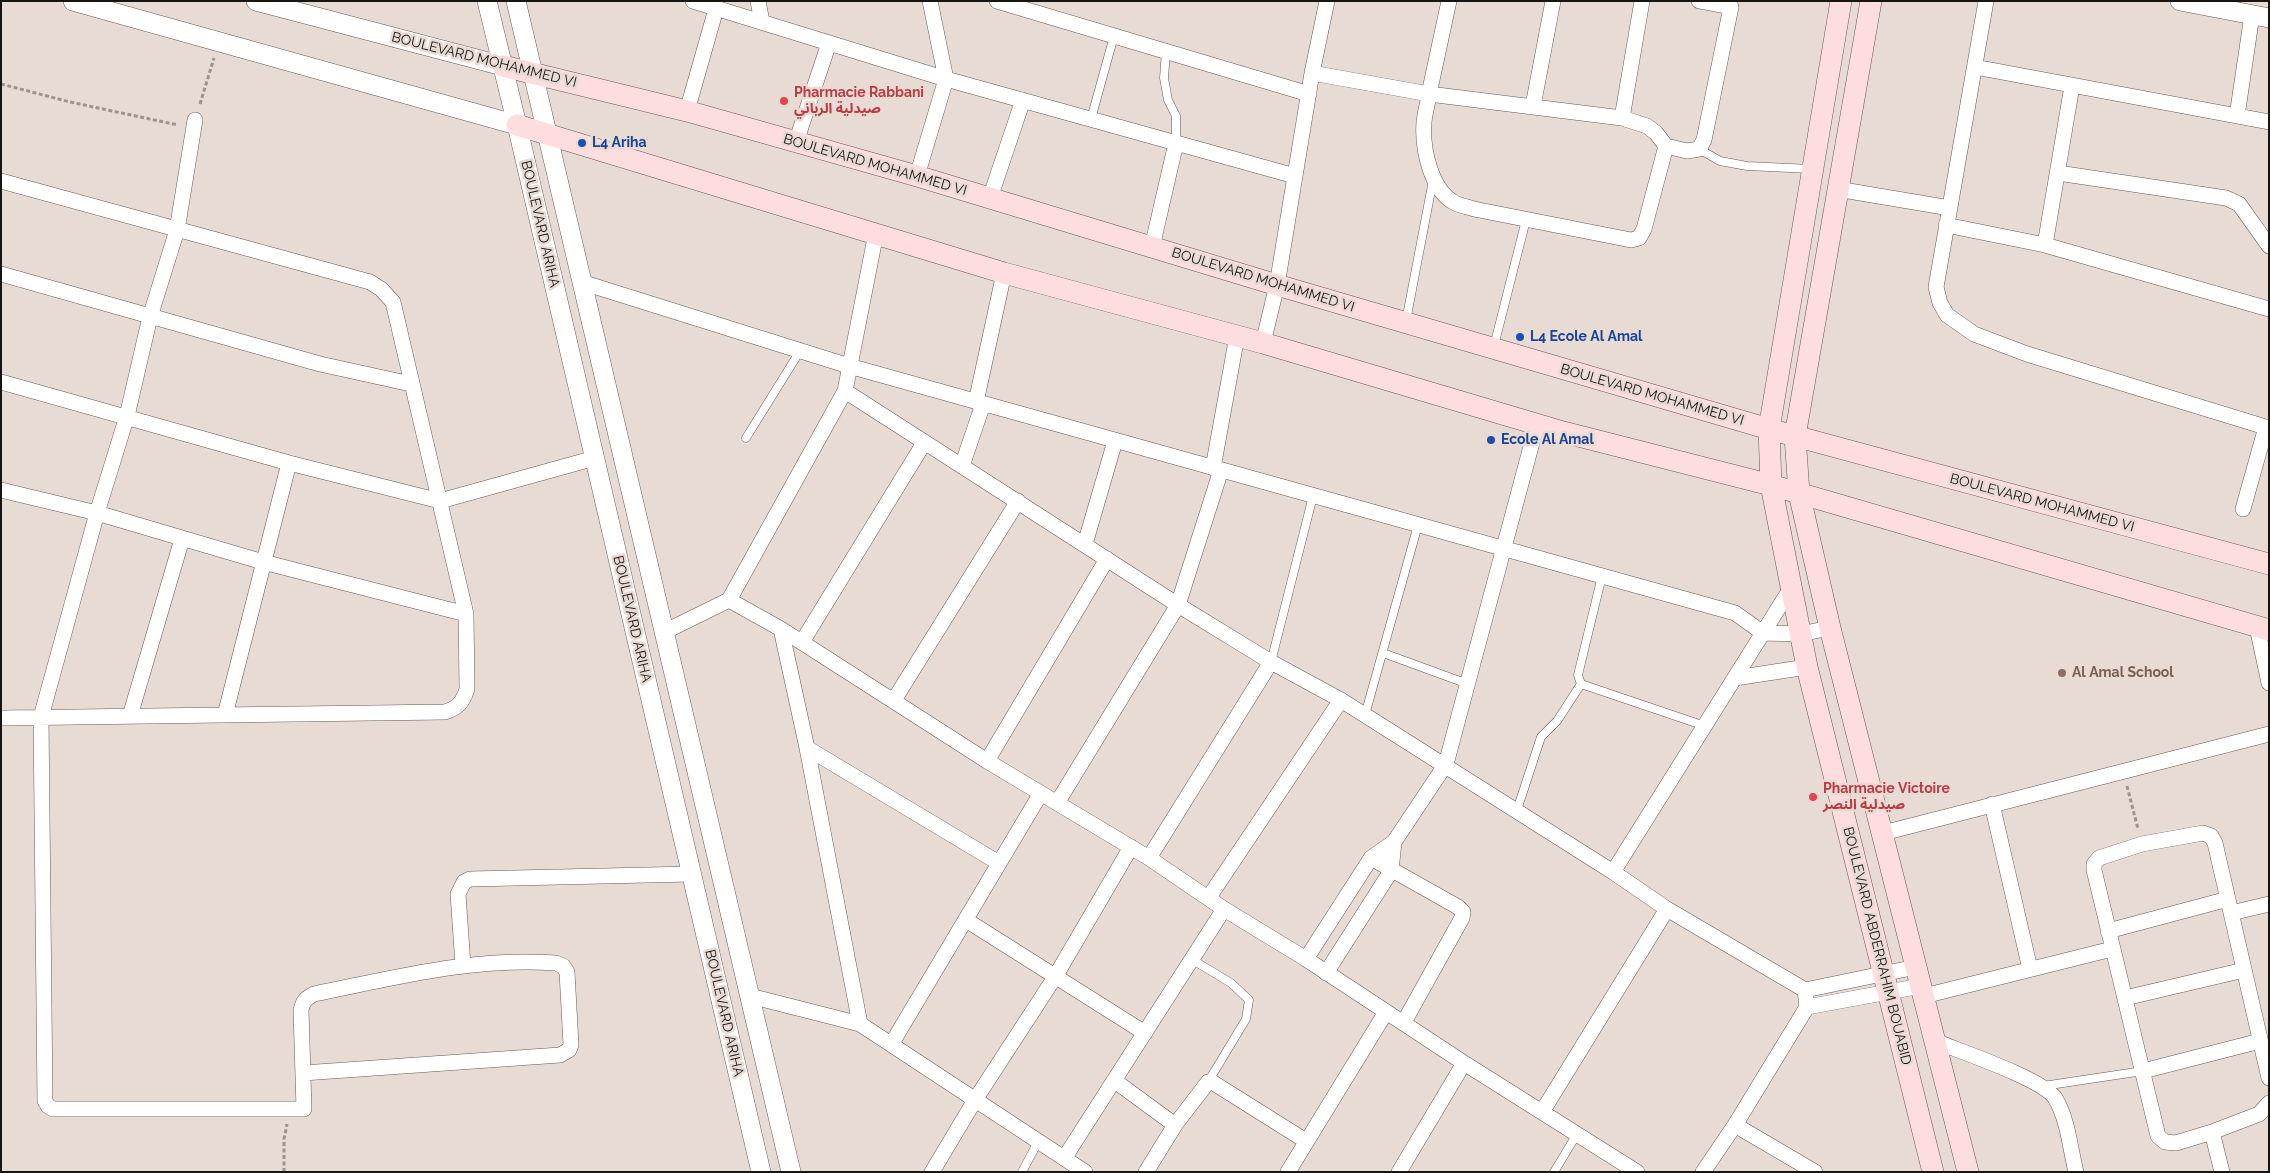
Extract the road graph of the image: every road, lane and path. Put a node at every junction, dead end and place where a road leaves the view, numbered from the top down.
1 (73, 1) edge
2 (256, 1) edge
3 (487, 1) edge
4 (516, 1) edge
5 (693, 1) edge
6 (758, 1) edge
7 (930, 1) edge
8 (996, 1) edge
9 (1449, 1) edge
10 (1553, 1) edge
11 (1642, 1) edge
12 (1699, 1) edge
13 (1841, 1) edge
14 (1871, 1) edge
15 (1986, 1) edge
16 (2180, 1) edge
17 (1322, 2) edge
18 (1018, 4) edge
19 (1732, 4) edge
20 (716, 9) junction
21 (2260, 16) edge
22 (762, 22) junction
23 (1114, 36) junction
24 (218, 42) junction
25 (829, 43) junction
26 (1166, 51) junction
27 (503, 66) junction
28 (1974, 67) junction
29 (533, 73) junction
30 (1312, 73) junction
31 (946, 79) junction
32 (1, 84) edge
33 (2072, 86) junction
34 (1309, 94) junction
35 (1430, 94) junction
36 (1023, 100) junction
37 (1533, 106) junction
38 (687, 111) junction
39 (2237, 116) junction
40 (1622, 118) junction
41 (1091, 119) junction
42 (195, 120) junction
43 (2269, 122) edge
44 (517, 125) junction
45 (547, 133) junction
46 (796, 142) junction
47 (1176, 143) junction
48 (1666, 146) junction
49 (1699, 149) junction
50 (1813, 169) junction
51 (2058, 173) junction
52 (917, 176) junction
53 (1295, 176) junction
54 (1434, 178) junction
55 (1, 181) edge
56 (1837, 189) junction
57 (990, 198) junction
58 (1950, 208) junction
59 (1526, 220) junction
60 (1946, 225) junction
61 (177, 230) junction
62 (876, 233) junction
63 (2045, 245) junction
64 (2269, 246) edge
65 (1152, 247) junction
66 (1004, 273) junction
67 (1, 274) edge
68 (581, 282) junction
69 (1276, 285) junction
70 (2269, 309) edge
71 (150, 317) junction
72 (1406, 323) junction
73 (1237, 336) junction
74 (1263, 343) junction
75 (1493, 348) junction
76 (800, 351) junction
77 (849, 366) junction
78 (1, 382) edge
79 (411, 384) junction
80 (845, 391) junction
81 (979, 403) junction
82 (126, 416) junction
83 (1538, 424) junction
84 (2268, 424) edge
85 (1769, 429) junction
86 (1795, 436) junction
87 (746, 438) dead end
88 (1115, 441) junction
89 (924, 443) junction
90 (595, 458) junction
91 (289, 463) junction
92 (962, 466) junction
93 (1217, 469) junction
94 (1771, 485) junction
95 (1799, 493) junction
96 (2, 495) edge
97 (1312, 496) junction
98 (440, 501) junction
99 (1018, 501) junction
100 (2243, 509) dead end
101 (97, 513) junction
102 (1418, 526) junction
103 (182, 539) junction
104 (1085, 544) junction
105 (1505, 550) junction
106 (1107, 558) junction
107 (263, 562) junction
108 (2269, 564) edge
109 (1602, 576) junction
110 (1791, 588) junction
111 (729, 600) junction
112 (1178, 605) junction
113 (466, 614) junction
114 (1830, 628) junction
115 (2263, 628) edge
116 (781, 629) junction
117 (664, 632) junction
118 (1763, 633) junction
119 (1800, 634) junction
120 (802, 642) junction
121 (1383, 653) junction
122 (1271, 662) junction
123 (1807, 667) junction
124 (1735, 678) junction
125 (2269, 683) edge
126 (1468, 684) junction
127 (1581, 684) junction
128 (894, 700) junction
129 (1341, 700) junction
130 (225, 715) junction
131 (1365, 715) junction
132 (130, 716) junction
133 (41, 717) junction
134 (1, 718) edge
135 (1705, 726) junction
136 (2269, 734) edge
137 (807, 748) junction
138 (987, 761) junction
139 (1446, 764) junction
140 (2123, 770) junction
141 (1041, 793) junction
142 (1057, 803) junction
143 (1992, 804) junction
144 (1517, 810) junction
145 (1883, 833) junction
146 (1394, 842) junction
147 (2142, 844) junction
148 (1132, 847) junction
149 (1149, 858) junction
150 (1371, 858) junction
151 (999, 863) junction
152 (1391, 871) junction
153 (1613, 872) junction
154 (692, 874) junction
155 (1209, 897) junction
156 (2269, 904) edge
157 (2230, 906) junction
158 (1224, 909) junction
159 (1667, 909) junction
160 (966, 920) junction
161 (2108, 931) junction
162 (2112, 949) junction
163 (1191, 959) junction
164 (1306, 959) junction
165 (463, 965) junction
166 (2030, 969) junction
167 (2244, 970) junction
168 (1326, 973) junction
169 (1055, 977) junction
170 (1887, 984) junction
171 (1920, 984) junction
172 (1805, 990) junction
173 (750, 996) junction
174 (2125, 998) junction
175 (1807, 1007) junction
176 (1386, 1012) junction
177 (2262, 1019) edge
178 (1404, 1022) junction
179 (860, 1024) junction
180 (1145, 1033) junction
181 (1935, 1041) junction
182 (2260, 1041) junction
183 (892, 1042) junction
184 (1464, 1063) junction
185 (2143, 1071) junction
186 (303, 1073) junction
187 (2269, 1078) edge
188 (1115, 1080) junction
189 (1208, 1082) junction
190 (2041, 1086) junction
191 (975, 1100) junction
192 (2269, 1103) edge
193 (304, 1109) junction
194 (1542, 1112) junction
195 (1175, 1125) junction
196 (1735, 1125) junction
197 (2212, 1132) junction
198 (1577, 1134) junction
199 (1039, 1140) junction
200 (1306, 1141) junction
201 (1065, 1158) junction
202 (284, 1172) edge
203 (761, 1172) edge
204 (791, 1172) edge
205 (932, 1172) edge
206 (1022, 1172) edge
207 (1085, 1172) edge
208 (1146, 1172) edge
209 (1288, 1172) edge
210 (1399, 1172) edge
211 (1554, 1172) edge
212 (1637, 1172) edge
213 (1703, 1172) edge
214 (1816, 1172) edge
215 (1933, 1172) edge
216 (1968, 1172) edge
217 (2076, 1172) edge
218 (2222, 1172) edge

1 - 24 street
2 - 27 street, BOULEVARD MOHAMMED VI
3 - 27 street, BOULEVARD ARIHA
4 - 29 street, BOULEVARD ARIHA
5 - 20 street
6 - 22 street
7 - 31 street
8 - 18 street
9 - 35 street
10 - 37 street
11 - 40 street
12 - 19 street
13 - 50 main road, BOULEVARD ABDERRAHIM BOUABID
14 - 56 main road
15 - 28 street
16 - 21 street
17 - 30 street
18 - 23 street
19 - 49 street
20 - 22 street
20 - 38 street
21 - 39 street
22 - 25 street
23 - 26 street
23 - 41 lane
24 - 42 path
24 - 44 street
25 - 31 street
25 - 46 street
26 - 34 street
26 - 47 lane
27 - 29 main road, BOULEVARD MOHAMMED VI
27 - 44 street, BOULEVARD ARIHA
28 - 33 street
28 - 58 street
29 - 38 main road, BOULEVARD MOHAMMED VI
29 - 45 street, BOULEVARD ARIHA
30 - 34 street
30 - 35 street
31 - 36 street
31 - 52 street
32 - 42 path
33 - 39 street
33 - 51 street
34 - 53 street
35 - 37 street
35 - 54 street
36 - 41 street
36 - 57 street
37 - 40 street
38 - 46 main road, BOULEVARD MOHAMMED VI
39 - 43 street
40 - 48 street
41 - 47 street
42 - 61 street
44 - 45 main road
44 - 90 street, BOULEVARD ARIHA
45 - 62 main road
45 - 68 street, BOULEVARD ARIHA
46 - 52 main road, BOULEVARD MOHAMMED VI
47 - 53 street
47 - 65 street
48 - 49 street
48 - 59 street
49 - 50 lane
50 - 85 main road, BOULEVARD ABDERRAHIM BOUABID
51 - 63 street
51 - 64 street
52 - 57 main road, BOULEVARD MOHAMMED VI
53 - 69 street
54 - 59 street
54 - 72 lane
55 - 61 street
56 - 58 street
56 - 86 main road
57 - 65 main road, BOULEVARD MOHAMMED VI
58 - 60 street
59 - 75 lane
60 - 63 street
60 - 84 street
61 - 71 street
61 - 79 street
62 - 66 main road
62 - 77 street
63 - 70 street
65 - 69 main road, BOULEVARD MOHAMMED VI
66 - 73 main road
66 - 81 street
67 - 71 street
68 - 76 street
68 - 117 street, BOULEVARD ARIHA
69 - 72 main road, BOULEVARD MOHAMMED VI
69 - 74 street
71 - 79 street
71 - 82 street
72 - 75 main road, BOULEVARD MOHAMMED VI
73 - 74 main road
73 - 93 street
74 - 83 main road
75 - 85 main road, BOULEVARD MOHAMMED VI
76 - 77 street
76 - 87 lane
77 - 80 street
77 - 81 street
78 - 82 street
79 - 98 street
80 - 89 street
80 - 111 street
81 - 88 street
81 - 92 street
82 - 91 street
82 - 101 street
83 - 94 main road
83 - 105 street
84 - 100 street
85 - 86 main road, BOULEVARD MOHAMMED VI
85 - 94 main road, BOULEVARD ABDERRAHIM BOUABID
86 - 95 main road
86 - 108 main road, BOULEVARD MOHAMMED VI
88 - 93 street
88 - 104 street
89 - 92 street
89 - 120 street
90 - 98 street
90 - 154 street, BOULEVARD ARIHA
91 - 98 street
91 - 107 street
92 - 99 street
93 - 97 street
93 - 112 street
94 - 95 main road
94 - 110 main road, BOULEVARD ABDERRAHIM BOUABID
95 - 114 main road
95 - 115 main road
96 - 101 street
97 - 102 street
97 - 122 lane
98 - 113 street
99 - 104 street
99 - 128 street
101 - 103 street
101 - 133 street
102 - 105 street
102 - 121 lane
103 - 107 street
103 - 132 street
104 - 106 street
105 - 109 street
105 - 126 street
106 - 112 street
106 - 138 street
107 - 113 street
107 - 130 street
109 - 118 street
109 - 127 lane
110 - 118 street
110 - 119 main road, BOULEVARD ABDERRAHIM BOUABID
111 - 116 street
111 - 117 street
112 - 122 street
112 - 142 street
113 - 130 street
114 - 119 street
114 - 145 main road
115 - 125 street
116 - 120 street
116 - 137 street
117 - 173 street, BOULEVARD ARIHA
118 - 119 street
118 - 124 street
119 - 123 main road, BOULEVARD ABDERRAHIM BOUABID
120 - 128 street
121 - 126 lane
121 - 131 lane
122 - 129 street
122 - 149 street
123 - 124 street
123 - 170 main road, BOULEVARD ABDERRAHIM BOUABID
124 - 135 street
126 - 139 street
127 - 135 lane
127 - 144 lane
128 - 138 street
129 - 131 street
129 - 155 street
130 - 132 street
131 - 139 street
132 - 133 street
133 - 134 street
133 - 193 street
135 - 153 street
136 - 140 street
137 - 151 street
137 - 179 street
138 - 141 street
139 - 144 street
139 - 146 street
140 - 143 street
140 - 147 path
141 - 142 street
141 - 151 street
142 - 148 street
143 - 145 street
143 - 166 street
144 - 153 street
145 - 171 main road
146 - 150 street
146 - 152 street
147 - 157 street
147 - 161 street
148 - 149 street
148 - 169 street
149 - 155 street
150 - 152 street
150 - 164 street
151 - 160 street
152 - 168 street
152 - 178 street
153 - 159 street
154 - 165 street
154 - 203 street, BOULEVARD ARIHA
155 - 158 street
156 - 157 street
157 - 161 street
157 - 167 street
158 - 163 street
158 - 164 street
159 - 172 street
159 - 194 street
160 - 169 street
160 - 183 street
161 - 162 street
162 - 166 street
162 - 174 street
163 - 180 street
163 - 189 lane
164 - 168 street
165 - 186 street
165 - 186 street
166 - 171 street
167 - 174 street
167 - 177 street
168 - 176 street
169 - 180 street
169 - 191 street
170 - 171 street
170 - 172 street
170 - 175 street
170 - 215 main road, BOULEVARD ABDERRAHIM BOUABID
171 - 181 main road
172 - 175 street
173 - 179 street
173 - 204 street, BOULEVARD ARIHA
174 - 185 street
175 - 196 street
176 - 178 street
176 - 200 street
177 - 182 street
178 - 184 street
179 - 183 street
180 - 188 street
181 - 190 street
181 - 216 main road
182 - 185 street
182 - 187 street
183 - 191 street
184 - 194 street
184 - 210 street
185 - 190 lane
185 - 197 street
186 - 193 street
188 - 195 street
188 - 201 street
189 - 195 street
189 - 200 street
190 - 217 street
191 - 199 street
191 - 205 street
192 - 197 street
193 - 202 path
194 - 198 street
195 - 208 street
196 - 213 street
196 - 214 street
197 - 218 street
198 - 211 lane
198 - 212 street
199 - 201 street
199 - 206 lane
200 - 209 street
201 - 207 street

